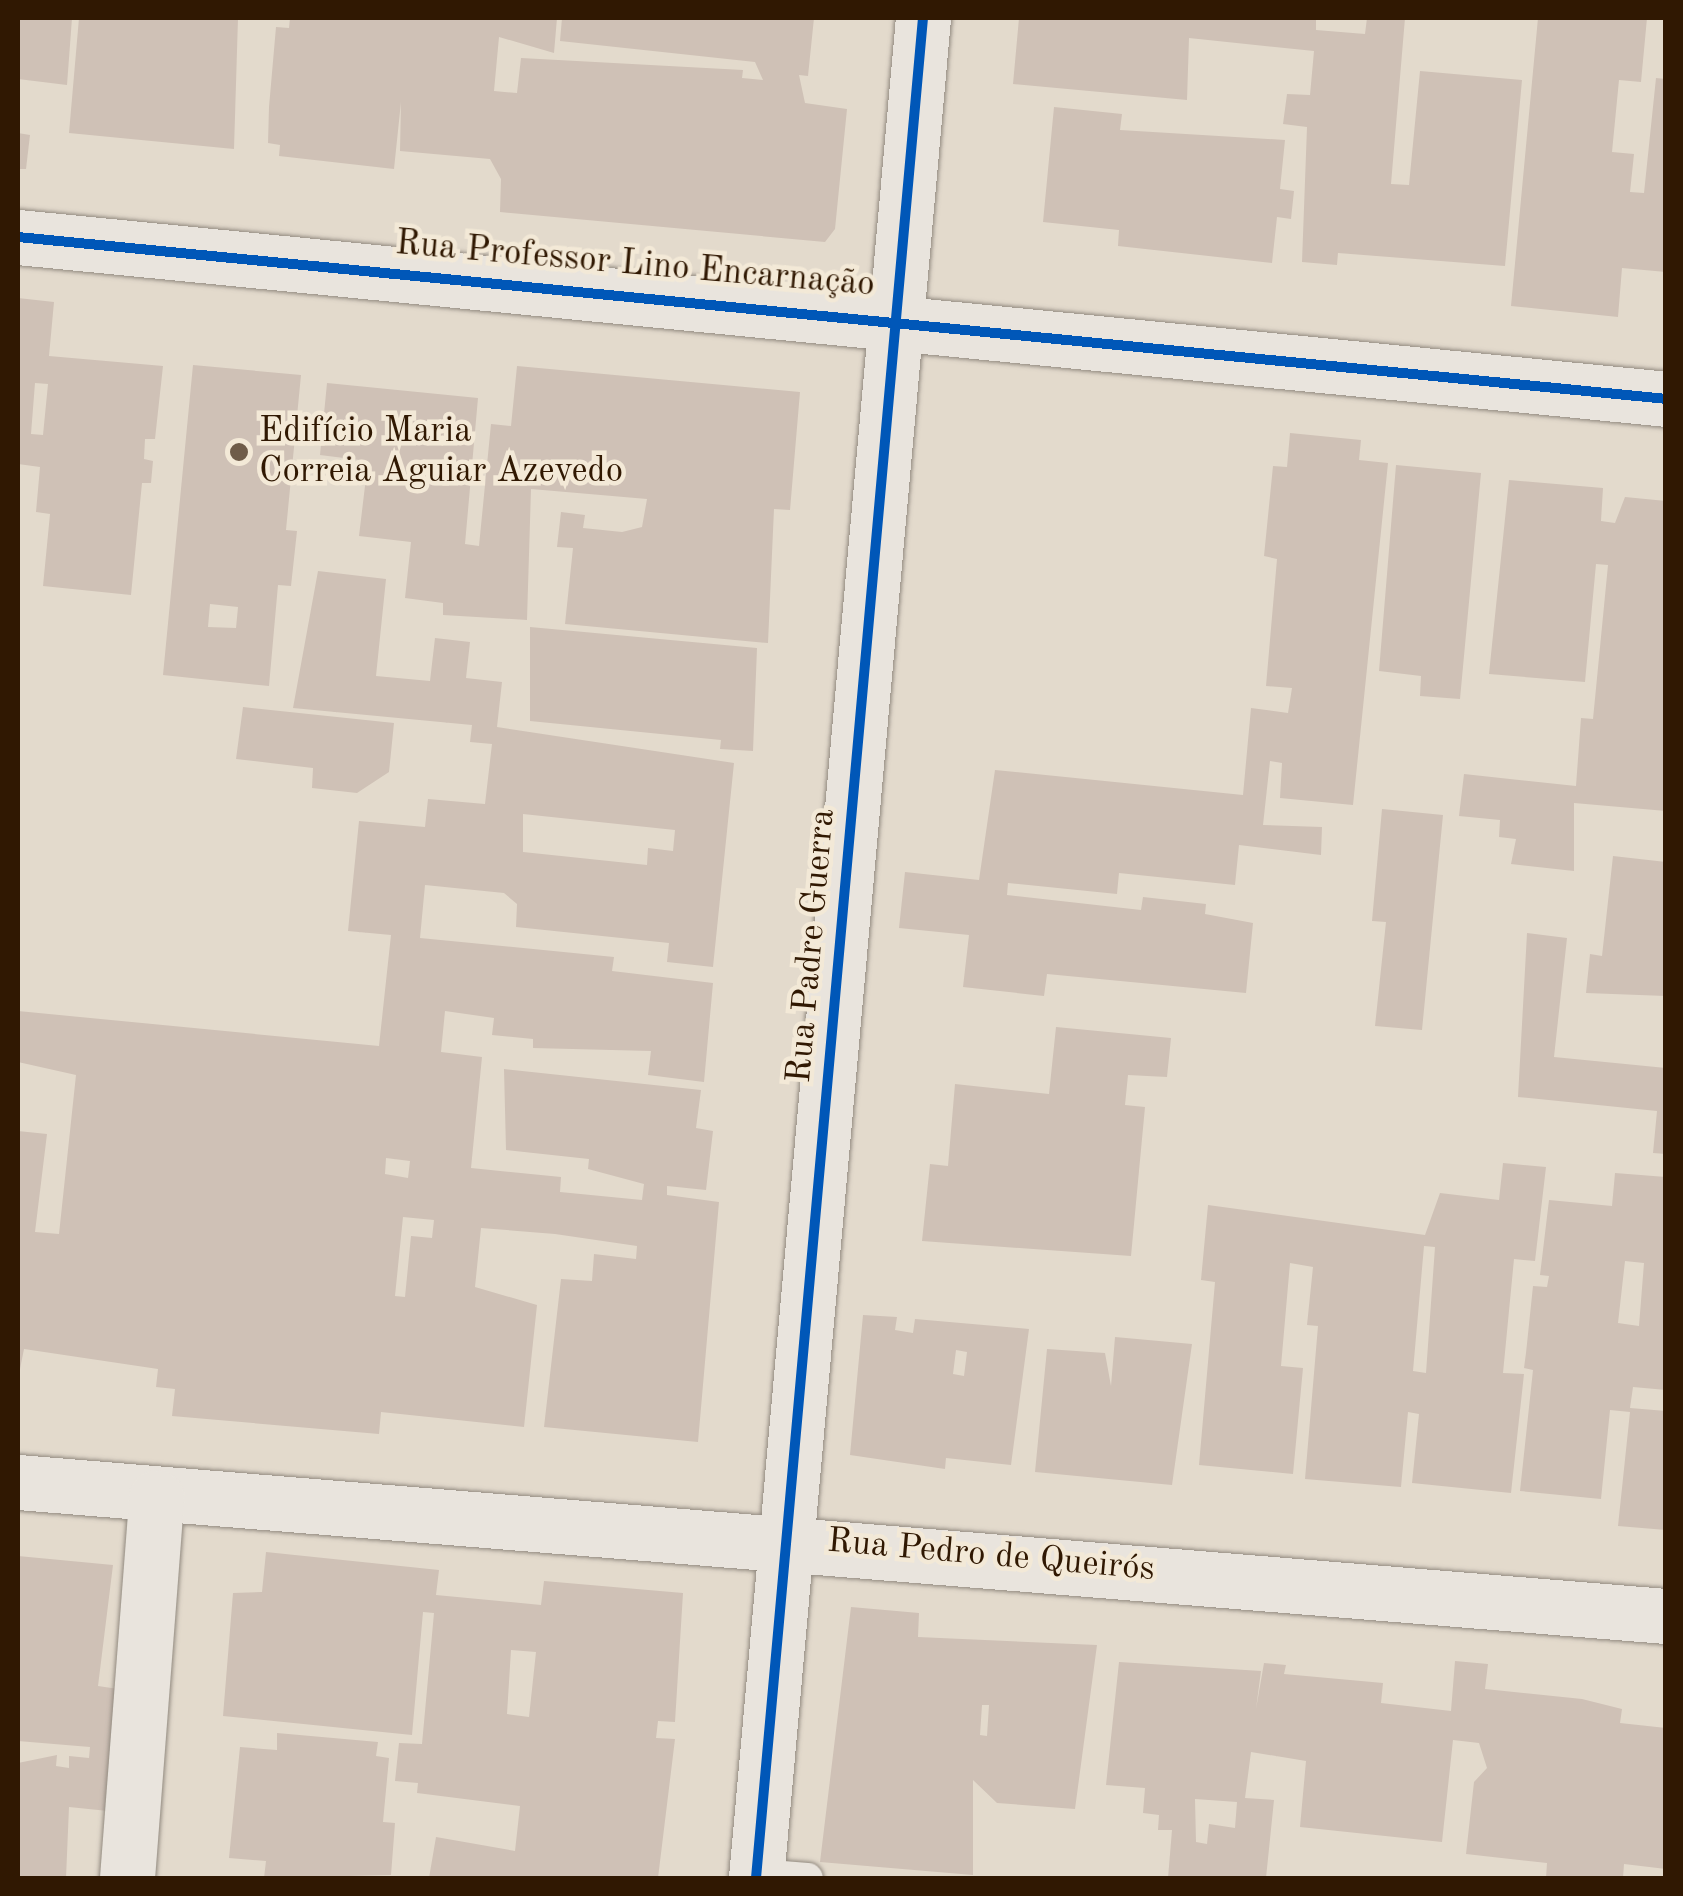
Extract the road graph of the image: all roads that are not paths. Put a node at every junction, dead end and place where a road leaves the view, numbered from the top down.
1 (923, 18) edge
2 (18, 237) edge
3 (897, 316) junction
4 (1666, 398) edge
5 (18, 1482) edge
6 (156, 1497) junction
7 (788, 1538) junction
8 (1666, 1616) edge
9 (773, 1877) edge
10 (126, 1878) edge

1 - 3 street, Rua Padre Guerra
2 - 3 street, Rua Professor Lino Encarnação
3 - 4 street, Rua Professor Lino Encarnação
3 - 7 street, Rua Padre Guerra
5 - 6 street, Rua Pedro de Queirós
6 - 7 street, Rua Pedro de Queirós
6 - 10 street
7 - 8 street, Rua Pedro de Queirós
7 - 9 street, Rua Padre Guerra

